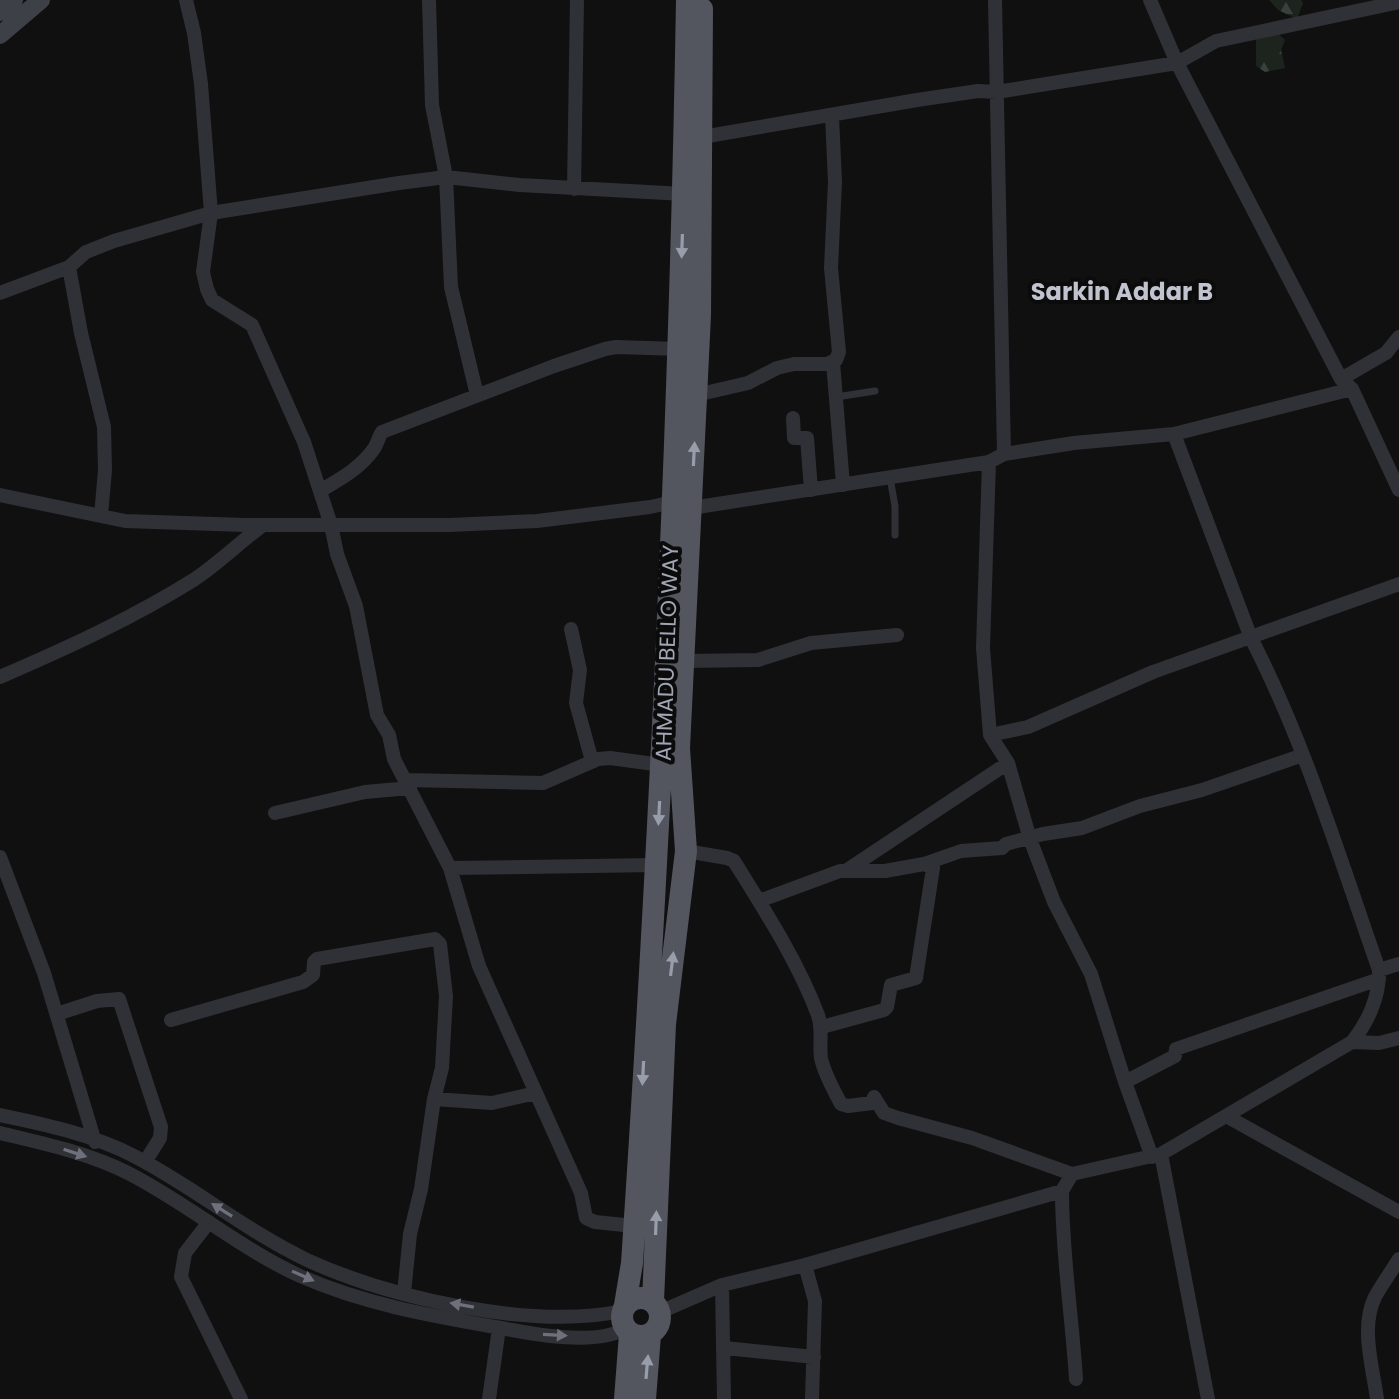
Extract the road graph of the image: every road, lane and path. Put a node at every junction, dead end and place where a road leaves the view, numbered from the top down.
1 (14, 0) edge
2 (41, 0) edge
3 (186, 0) edge
4 (429, 0) edge
5 (577, 0) edge
6 (687, 0) edge
7 (702, 0) edge
8 (995, 0) edge
9 (1150, 0) edge
10 (1399, 2) edge
11 (0, 12) edge
12 (0, 35) edge
13 (1177, 63) junction
14 (997, 92) junction
15 (832, 116) junction
16 (702, 137) junction
17 (446, 177) junction
18 (574, 189) junction
19 (684, 194) junction
20 (211, 213) junction
21 (69, 267) junction
22 (0, 293) edge
23 (1399, 337) edge
24 (679, 349) junction
25 (833, 362) junction
26 (1347, 384) junction
27 (875, 391) dead end
28 (477, 395) junction
29 (696, 395) junction
30 (836, 397) junction
31 (793, 418) dead end
32 (1174, 434) junction
33 (1004, 454) junction
34 (989, 462) junction
35 (890, 478) junction
36 (843, 485) junction
37 (811, 490) junction
38 (1399, 490) edge
39 (320, 491) junction
40 (0, 495) edge
41 (682, 505) junction
42 (101, 516) junction
43 (264, 525) junction
44 (331, 525) junction
45 (895, 535) dead end
46 (1399, 584) edge
47 (571, 629) dead end
48 (897, 635) dead end
49 (1251, 638) junction
50 (685, 661) junction
51 (0, 677) edge
52 (990, 735) junction
53 (1303, 755) junction
54 (592, 761) junction
55 (1008, 763) junction
56 (662, 765) junction
57 (408, 784) junction
58 (275, 813) dead end
59 (1030, 839) junction
60 (686, 851) junction
61 (0, 857) edge
62 (924, 864) junction
63 (656, 865) junction
64 (450, 868) junction
65 (847, 870) junction
66 (759, 901) junction
67 (1399, 964) edge
68 (1379, 974) junction
69 (57, 1014) junction
70 (171, 1020) dead end
71 (822, 1027) junction
72 (1399, 1038) edge
73 (1352, 1042) junction
74 (1125, 1082) junction
75 (536, 1093) junction
76 (434, 1099) junction
77 (0, 1115) edge
78 (1226, 1116) junction
79 (0, 1133) edge
80 (95, 1142) junction
81 (1156, 1156) junction
82 (145, 1162) junction
83 (1072, 1174) junction
84 (1062, 1191) junction
85 (1399, 1212) edge
86 (209, 1222) junction
87 (634, 1226) junction
88 (1399, 1259) edge
89 (805, 1265) junction
90 (722, 1285) junction
91 (404, 1293) junction
92 (656, 1307) junction
93 (631, 1323) junction
94 (499, 1328) junction
95 (725, 1348) junction
96 (814, 1357) junction
97 (1076, 1379) dead end
98 (241, 1399) edge
99 (489, 1399) edge
100 (625, 1399) edge
101 (645, 1399) edge
102 (724, 1399) edge
103 (812, 1399) edge
104 (1208, 1399) edge
105 (1377, 1399) edge

1 - 11 main road
2 - 12 main road
3 - 20 street
4 - 17 street
5 - 18 street
6 - 19 highway, AHMADU BELLO WAY
7 - 16 highway, AHMADU BELLO WAY
8 - 14 street
9 - 13 street
10 - 13 street
13 - 14 street
13 - 26 street
14 - 15 street
14 - 33 street
15 - 16 street
15 - 25 street
16 - 29 highway, AHMADU BELLO WAY
17 - 18 street
17 - 20 street
17 - 28 street
18 - 19 street
19 -> 24 highway, AHMADU BELLO WAY
20 - 21 street
20 - 39 street
21 - 22 street
21 - 42 street
23 - 26 street
24 - 28 street
24 - 41 highway, AHMADU BELLO WAY
25 - 29 street
25 - 30 street
26 - 32 street
26 - 38 street
27 - 30 lane
28 - 39 street
41 -> 29 highway, AHMADU BELLO WAY
30 - 36 street
31 - 37 street
32 - 33 street
32 - 49 street
33 - 34 street
34 - 35 street
34 - 52 street
35 - 36 street
35 - 45 lane
36 - 37 street
37 - 41 street
39 - 44 street
40 - 42 street
41 - 44 street
41 - 50 highway, AHMADU BELLO WAY
41 - 56 highway, AHMADU BELLO WAY
42 - 43 street
43 - 44 street
43 - 51 street
44 - 57 street
46 - 49 street
47 - 54 street
48 - 50 street
49 - 52 street
49 - 53 street
50 - 60 highway, AHMADU BELLO WAY
52 - 55 street
53 - 59 street
53 - 68 street
54 - 56 street
54 - 57 street
55 - 59 street
55 - 65 street
56 -> 63 highway, AHMADU BELLO WAY
57 - 58 street
57 - 64 street
59 - 62 street
59 - 74 street
60 - 66 street
92 -> 60 highway, AHMADU BELLO WAY
61 - 69 street
62 - 65 street
62 - 71 street
63 - 64 street
63 -> 87 highway, AHMADU BELLO WAY
64 - 75 street
65 - 66 street
66 - 71 street
67 - 68 street
68 - 73 street
68 - 74 street
69 - 80 street
69 - 82 street
70 - 76 street
71 - 83 street
72 - 73 street
73 - 78 street
74 - 81 street
75 - 76 street
75 - 87 street
76 - 91 street
77 - 80 street
78 - 81 street
78 - 85 street
79 -> 86 street
80 - 82 street
81 - 83 street
81 - 104 street
91 -> 82 street
83 - 84 street
84 - 89 street
84 - 97 street
86 -> 94 street
86 - 98 street
87 - 93 highway, AHMADU BELLO WAY
88 - 105 street
89 - 90 street
89 - 96 street
90 - 92 street
90 - 95 street
93 -> 91 street
92 - 93 highway
92 - 93 highway
94 -> 93 street
93 - 100 highway
101 -> 93 highway
94 - 99 street
95 - 96 street
95 - 102 street
96 - 103 street

